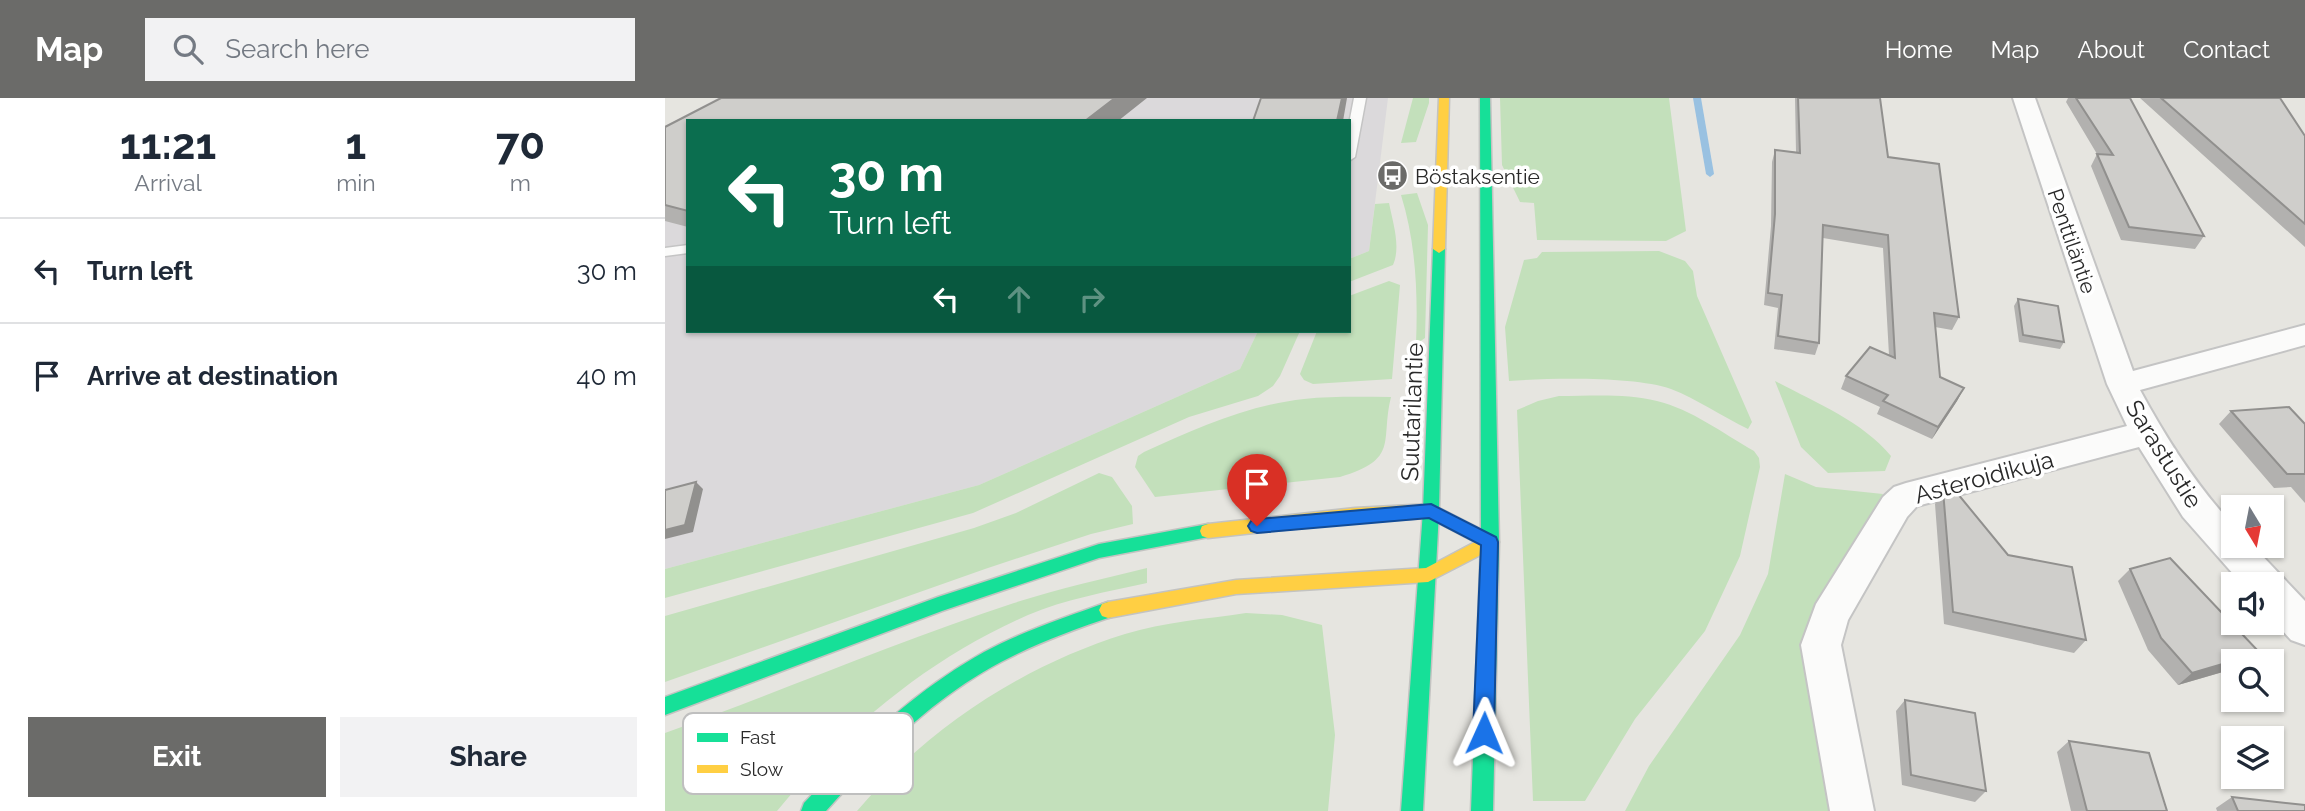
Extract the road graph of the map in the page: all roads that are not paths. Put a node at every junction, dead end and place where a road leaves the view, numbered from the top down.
1 (1360, 98) edge
2 (1444, 98) edge
3 (1485, 98) edge
4 (2024, 98) edge
5 (1351, 146) edge
6 (686, 249) edge
7 (665, 252) edge
8 (2305, 335) edge
9 (2122, 384) junction
10 (2147, 433) junction
11 (1431, 511) junction
12 (1490, 542) junction
13 (2254, 572) edge
14 (1428, 575) junction
15 (2284, 605) edge
16 (2305, 628) edge
17 (665, 706) edge
18 (907, 713) edge
19 (827, 794) edge
20 (812, 811) edge
21 (1412, 811) edge
22 (1482, 811) edge
23 (1852, 811) edge

1 - 5 lane
2 - 11 main road, Suutarilantie
3 - 12 main road
4 - 9 street, Penttiläntie
6 - 7 lane
8 - 9 street
9 - 10 street, Sarastustie
10 - 13 street, Sarastustie
10 - 23 street, Asteroidikuja
11 - 12 main road
11 - 14 main road, Suutarilantie
11 - 17 main road
12 - 14 main road
12 - 22 main road
14 - 18 main road
14 - 21 main road, Suutarilantie
15 - 16 street
19 - 20 main road

